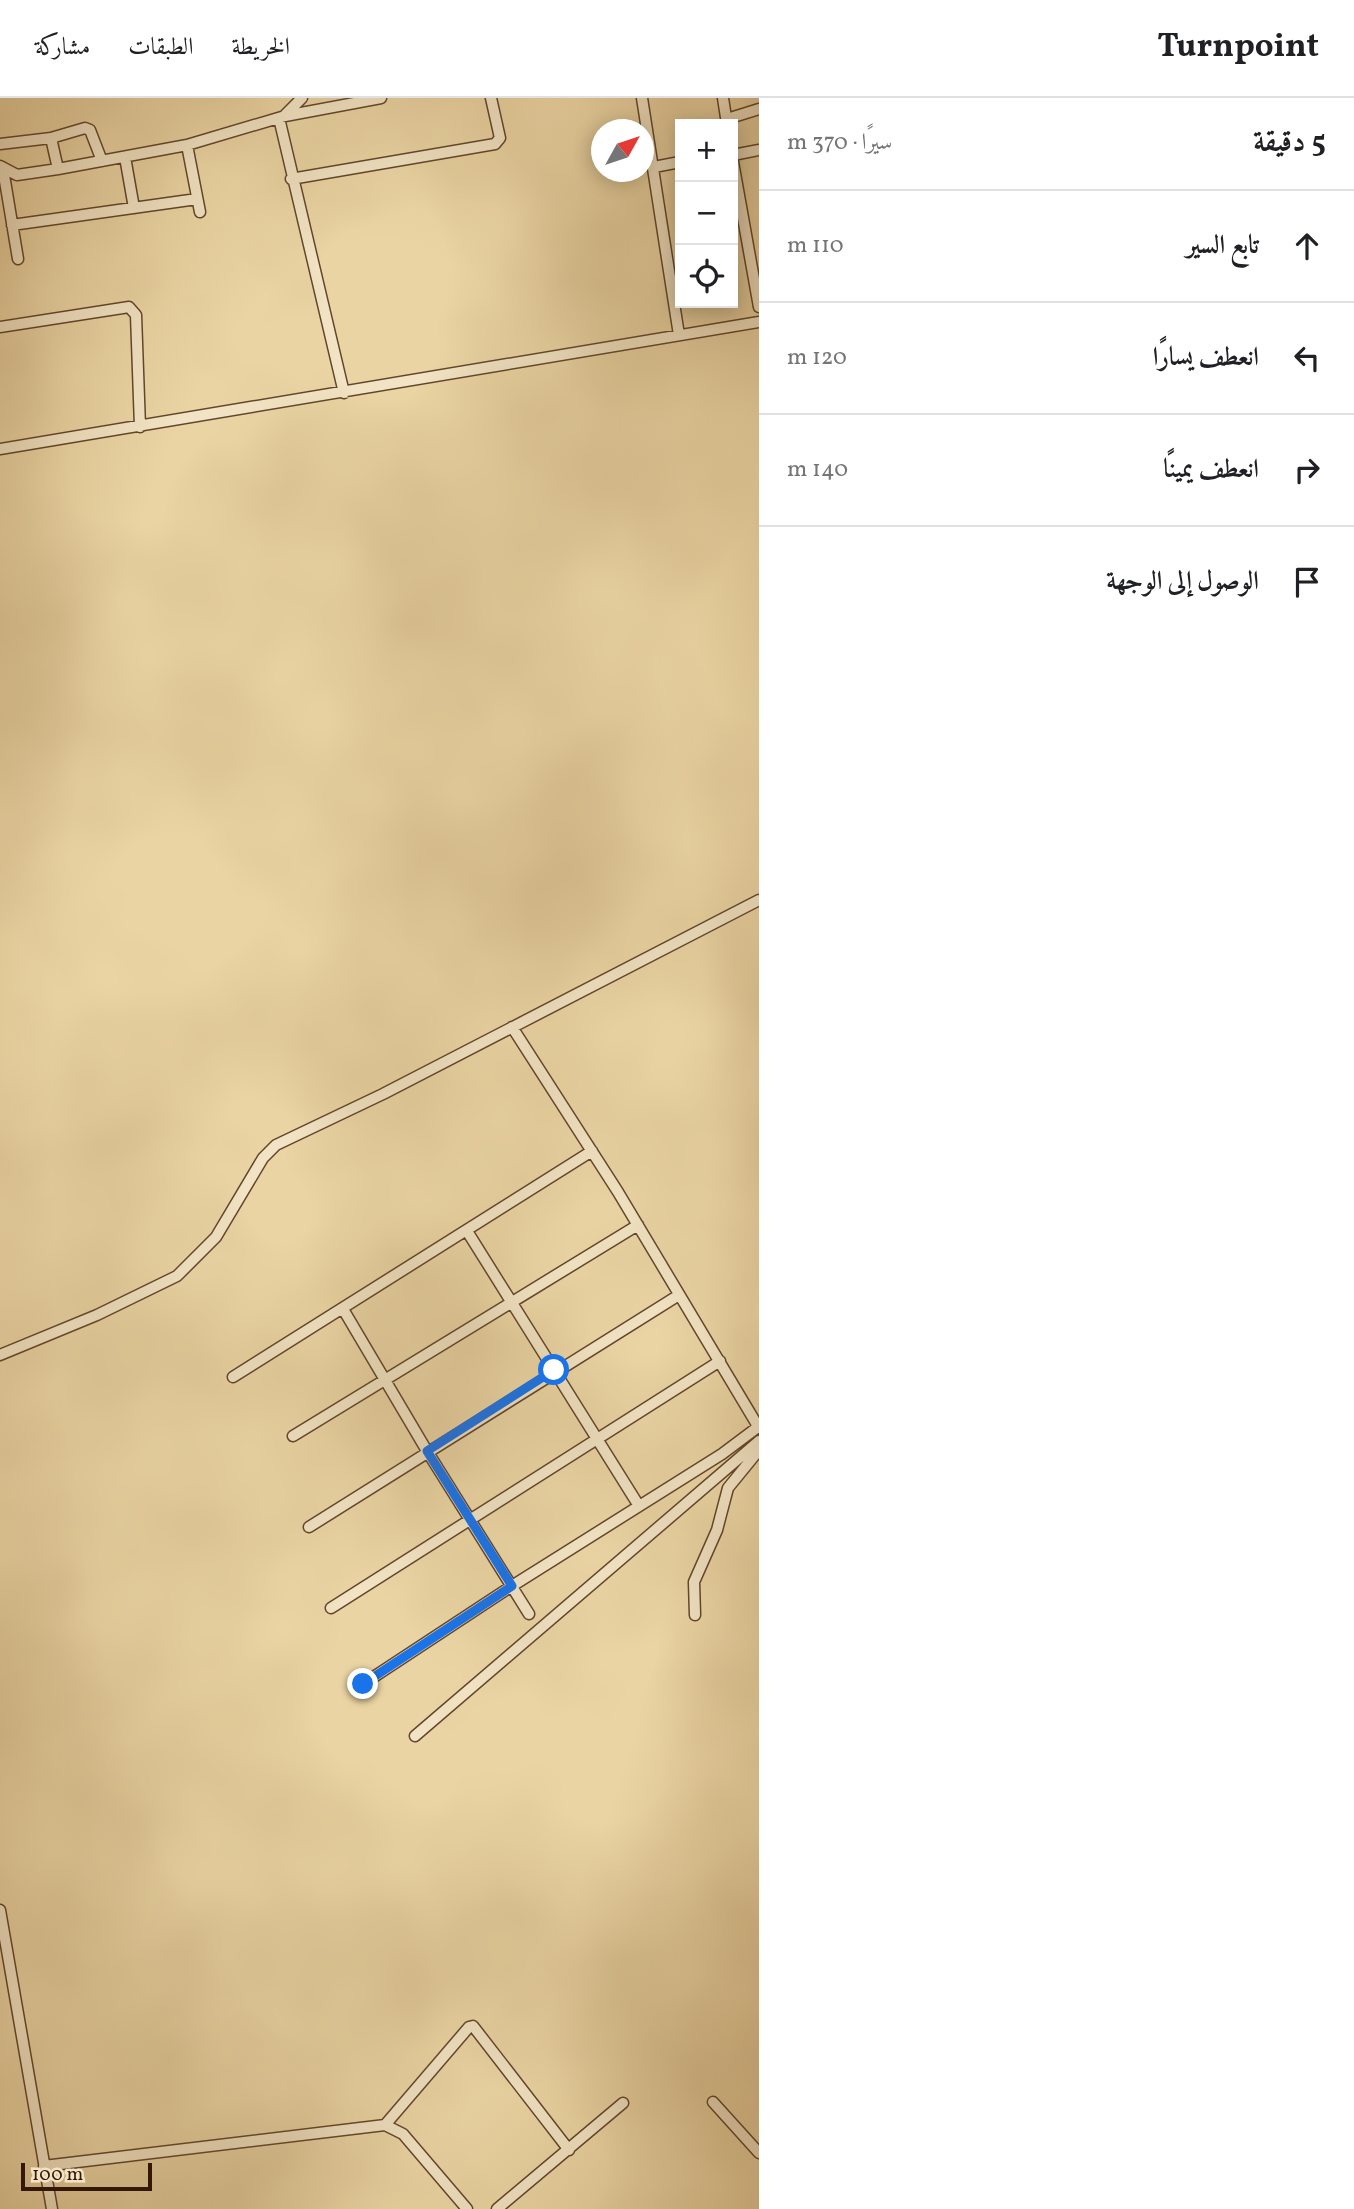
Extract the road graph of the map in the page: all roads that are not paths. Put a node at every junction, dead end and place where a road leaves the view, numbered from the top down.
1 (302, 98) edge
2 (381, 98) edge
3 (491, 98) edge
4 (642, 98) edge
5 (723, 98) edge
6 (759, 109) edge
7 (282, 117) junction
8 (646, 119) edge
9 (726, 119) edge
10 (734, 119) edge
11 (51, 138) junction
12 (0, 144) edge
13 (187, 145) junction
14 (759, 150) edge
15 (738, 154) edge
16 (125, 157) junction
17 (102, 161) junction
18 (675, 163) edge
19 (2, 167) edge
20 (654, 167) joint
21 (58, 169) junction
22 (291, 179) junction
23 (737, 182) edge
24 (197, 199) junction
25 (134, 208) junction
26 (200, 212) dead end
27 (12, 225) junction
28 (18, 259) dead end
29 (759, 307) edge
30 (759, 321) edge
31 (0, 327) edge
32 (679, 335) junction
33 (344, 393) junction
34 (140, 427) junction
35 (0, 449) edge
36 (759, 900) edge
37 (512, 1027) junction
38 (593, 1151) junction
39 (638, 1225) junction
40 (467, 1231) junction
41 (678, 1294) junction
42 (511, 1303) junction
43 (343, 1309) junction
44 (0, 1355) edge
45 (720, 1361) junction
46 (554, 1370) junction
47 (233, 1377) dead end
48 (386, 1382) junction
49 (759, 1427) edge
50 (293, 1436) dead end
51 (598, 1441) junction
52 (758, 1442) edge
53 (427, 1451) junction
54 (721, 1472) junction
55 (731, 1482) junction
56 (639, 1506) junction
57 (470, 1519) junction
58 (309, 1527) dead end
59 (512, 1586) junction
60 (331, 1608) dead end
61 (529, 1614) dead end
62 (695, 1615) dead end
63 (363, 1684) dead end
64 (415, 1736) dead end
65 (0, 1910) edge
66 (713, 2102) dead end
67 (623, 2103) dead end
68 (385, 2125) junction
69 (569, 2150) junction
70 (759, 2153) edge
71 (44, 2166) junction
72 (52, 2209) edge
73 (467, 2209) edge
74 (497, 2209) edge

1 - 7 street
2 - 7 street
3 - 22 street
4 - 8 street
5 - 9 street
6 - 10 street
7 - 13 street
7 - 22 street
11 - 12 street
11 - 17 street
11 - 21 street
13 - 16 street
13 - 24 street
14 - 15 street
16 - 17 street
16 - 25 street
17 - 21 street
18 - 20 street
19 - 21 street
19 - 27 street
20 - 32 street
22 - 33 street
23 - 29 street
24 - 25 street
24 - 26 street
25 - 27 street
27 - 28 street
30 - 32 street
31 - 34 street
32 - 33 street
33 - 34 street
34 - 35 street
36 - 37 street
37 - 38 street
37 - 44 street
38 - 39 street
38 - 40 street
39 - 41 street
39 - 42 street
40 - 42 street
40 - 43 street
41 - 45 street
41 - 46 street
42 - 46 street
42 - 48 street
43 - 47 street
43 - 48 street
45 - 49 street
45 - 51 street
46 - 51 street
46 - 53 street
48 - 50 street
48 - 53 street
49 - 56 street
51 - 56 street
51 - 57 street
52 - 54 street
52 - 55 street
53 - 57 street
53 - 58 street
54 - 55 street
54 - 64 street
55 - 62 street
56 - 59 street
57 - 59 street
57 - 60 street
59 - 61 street
59 - 63 street
65 - 71 street
66 - 70 street
67 - 69 street
68 - 69 street
68 - 71 street
68 - 73 street
69 - 74 street
71 - 72 street

